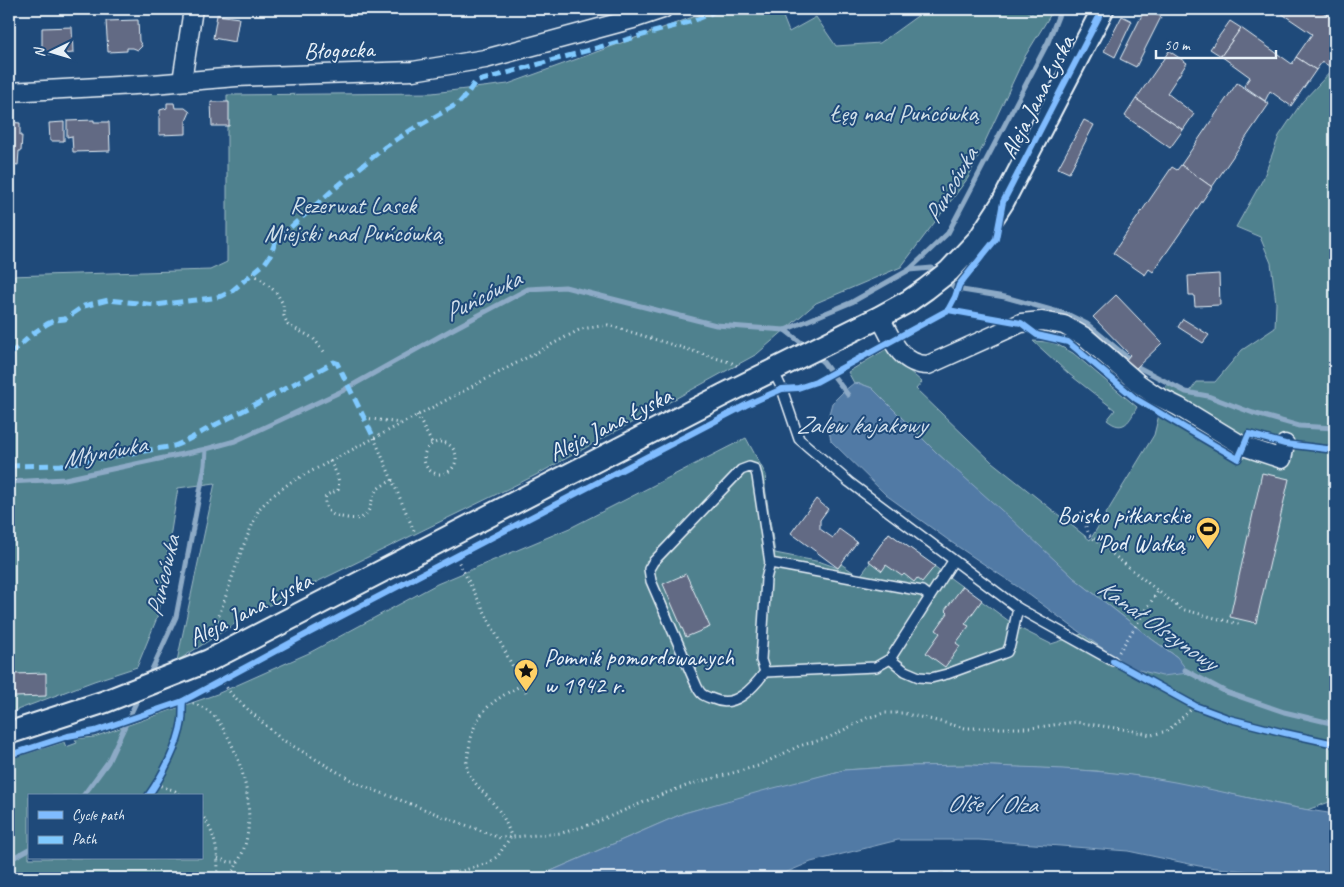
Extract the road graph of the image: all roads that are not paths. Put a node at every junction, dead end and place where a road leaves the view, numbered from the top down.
1 (193, 9) edge
2 (663, 9) edge
3 (1103, 9) edge
4 (182, 81) junction
5 (9, 92) edge
6 (880, 317) junction
7 (773, 370) junction
8 (1285, 444) dead end
9 (953, 561) junction
10 (770, 563) junction
11 (930, 596) junction
12 (1018, 608) junction
13 (890, 659) junction
14 (1113, 662) dead end
15 (765, 672) junction
16 (9, 733) edge

1 - 4 street
2 - 4 street, Błogocka
3 - 6 street, Aleja Jana Łyska
4 - 5 street, Błogocka
6 - 7 street, Aleja Jana Łyska
6 - 8 street
7 - 9 lane
7 - 16 street, Aleja Jana Łyska
9 - 11 lane
9 - 12 lane
10 - 11 lane
10 - 15 lane
10 - 15 lane
11 - 13 lane
12 - 13 lane
12 - 14 lane
13 - 15 lane

